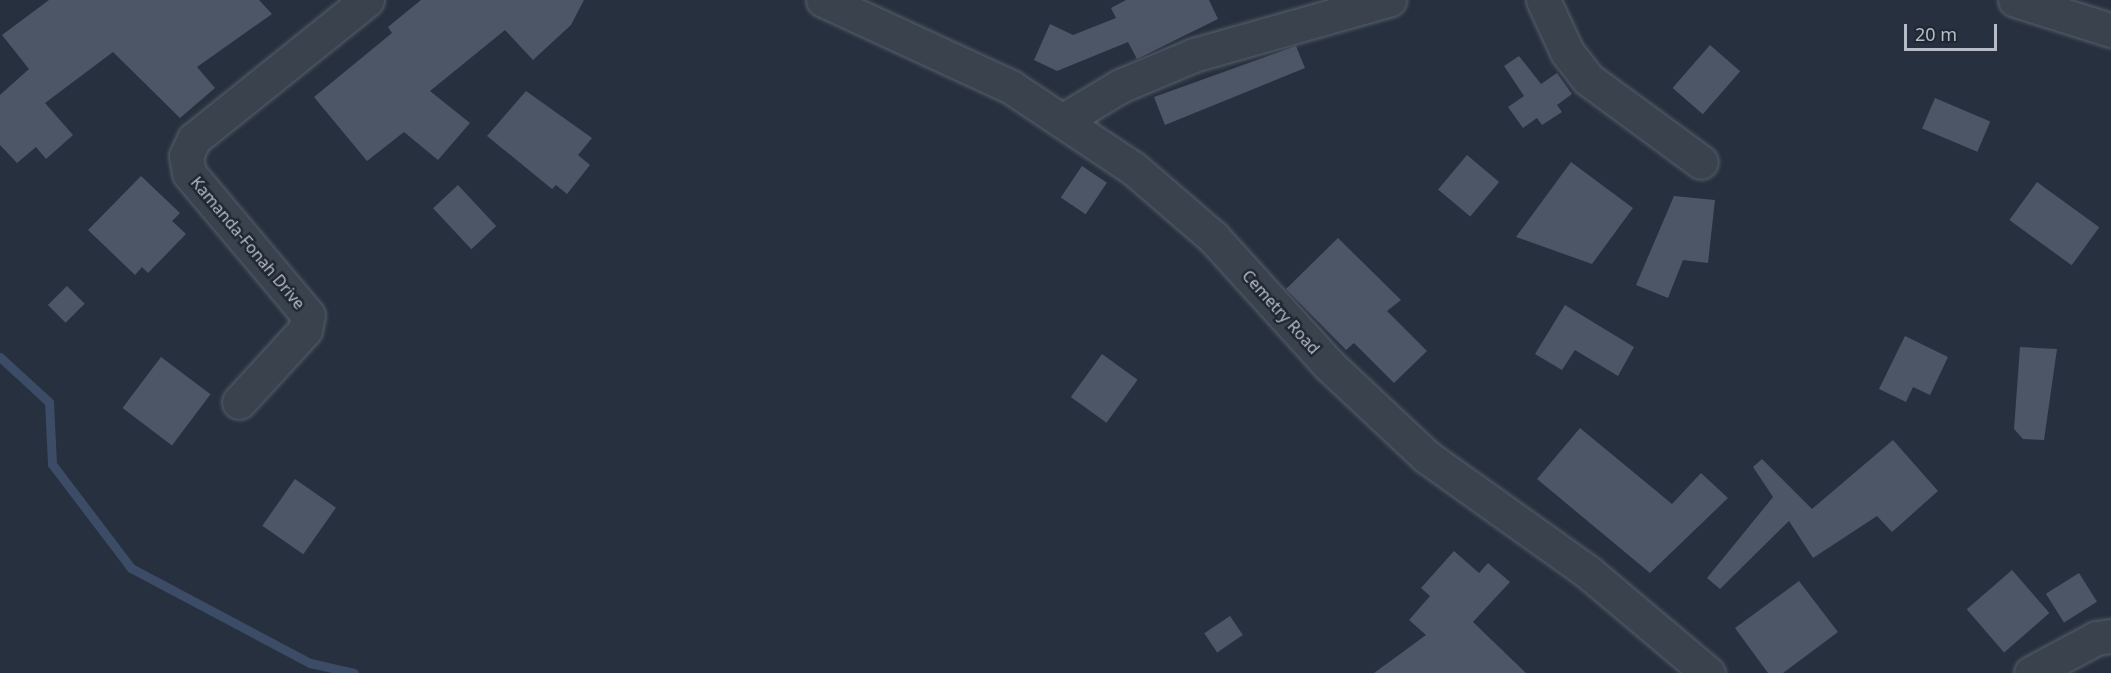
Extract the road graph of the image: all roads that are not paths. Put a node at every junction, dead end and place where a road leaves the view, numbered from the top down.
1 (368, 0) edge
2 (823, 0) edge
3 (1389, 0) edge
4 (1542, 0) edge
5 (2016, 0) edge
6 (2059, 6) edge
7 (2111, 30) edge
8 (1062, 121) junction
9 (1701, 162) dead end
10 (239, 402) dead end
11 (2111, 636) edge
12 (1708, 673) edge
13 (2031, 673) edge

1 - 10 street, Kamanda-Fonah Drive
2 - 8 street, Cemetry Road
3 - 8 street
4 - 9 street
5 - 6 street
6 - 7 street
8 - 12 street, Cemetry Road
11 - 13 street

